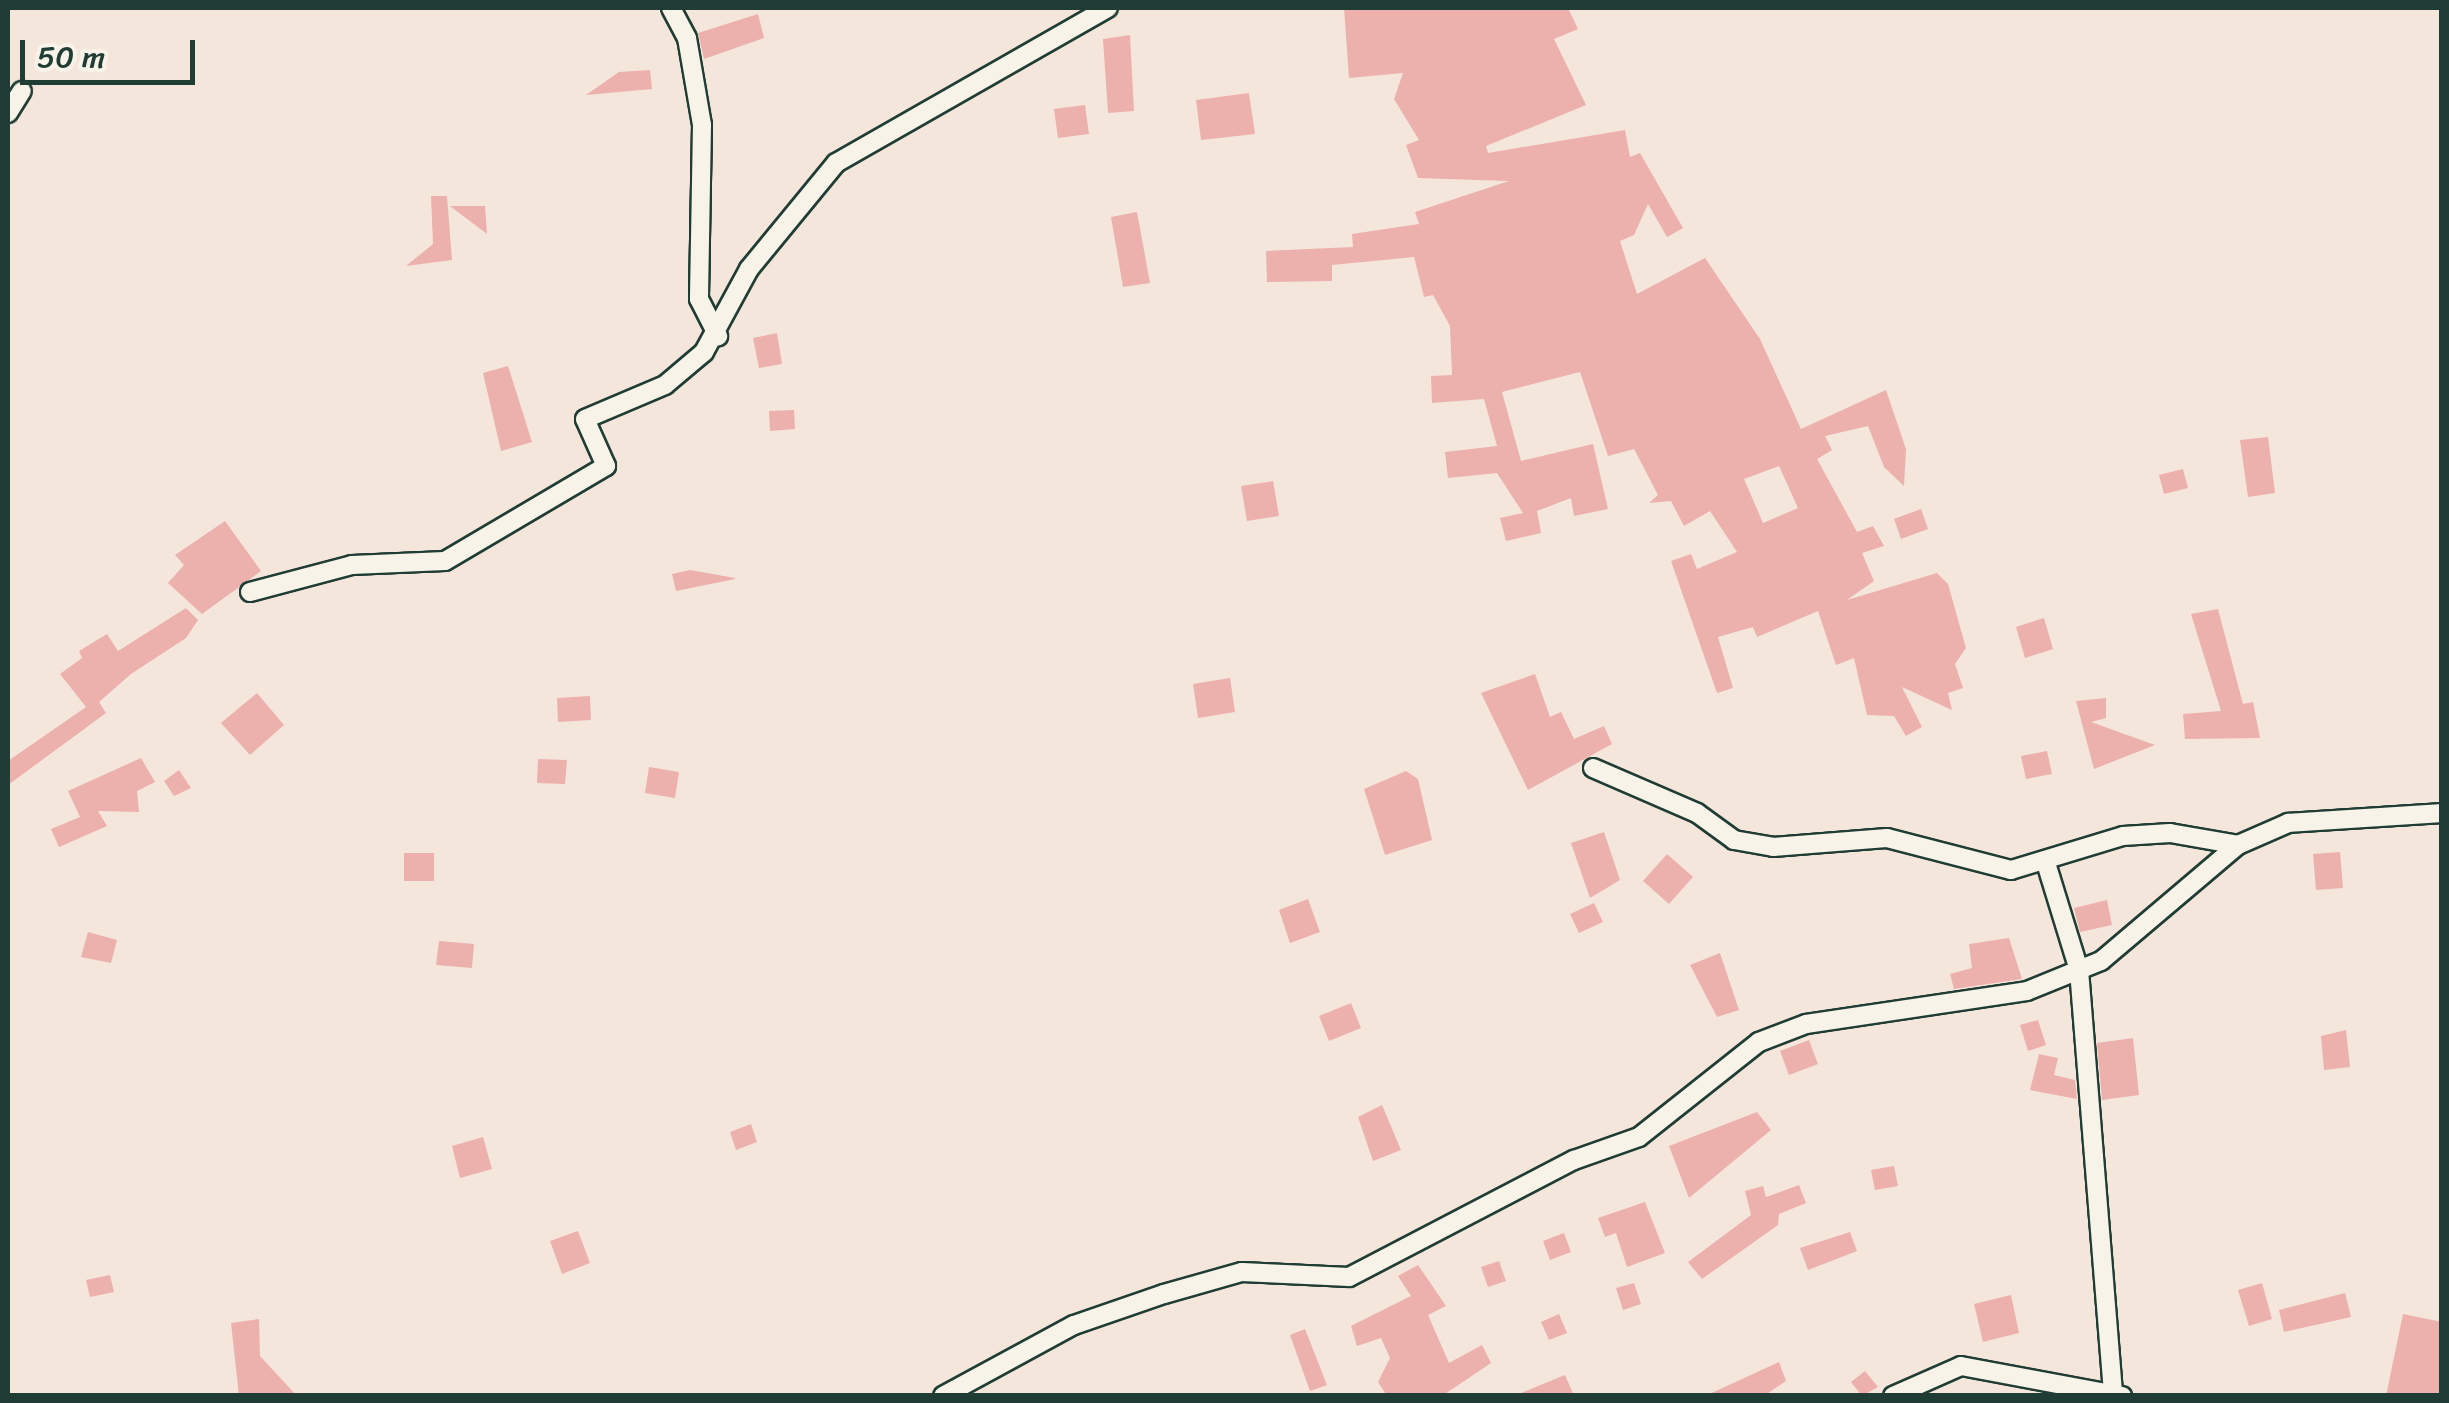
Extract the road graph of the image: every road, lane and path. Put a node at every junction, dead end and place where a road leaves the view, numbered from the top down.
1 (671, 8) edge
2 (1108, 8) edge
3 (22, 90) dead end
4 (8, 114) edge
5 (718, 336) junction
6 (250, 592) dead end
7 (1593, 768) dead end
8 (2442, 813) edge
9 (2238, 846) junction
10 (2046, 862) junction
11 (2079, 970) junction
12 (2118, 1395) edge
13 (943, 1396) edge
14 (1892, 1396) edge

1 - 5 street
2 - 5 street
3 - 4 street
5 - 6 street
7 - 10 street
8 - 9 street
9 - 10 street
9 - 11 street
10 - 11 street
11 - 12 street
11 - 13 street
12 - 14 street

